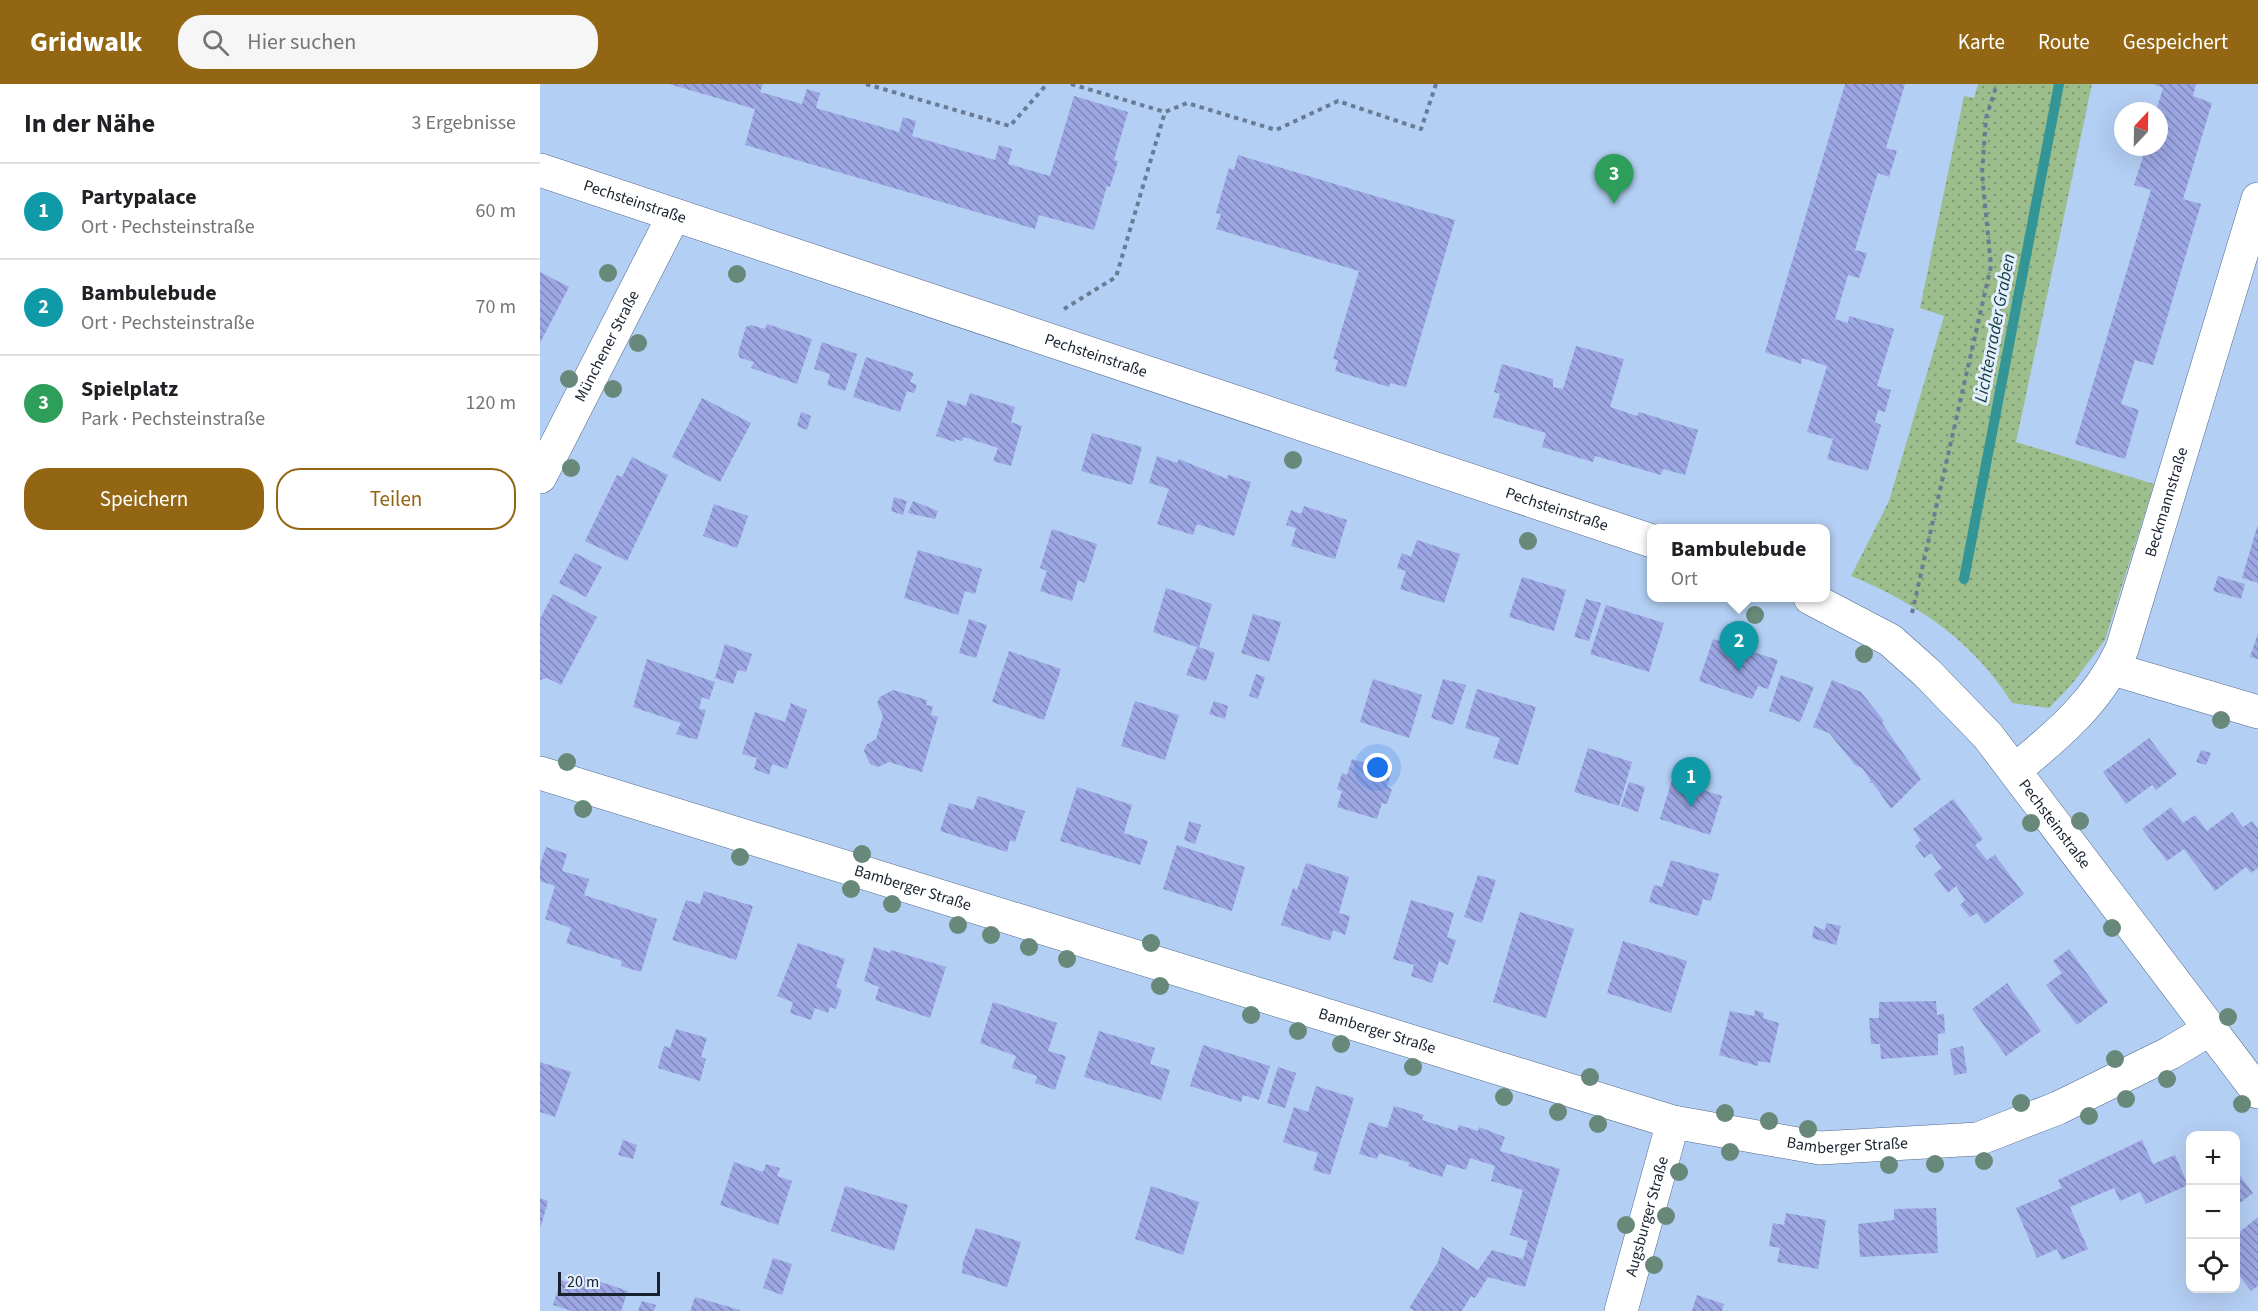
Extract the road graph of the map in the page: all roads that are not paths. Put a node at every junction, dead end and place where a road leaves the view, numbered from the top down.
1 (540, 170) edge
2 (2258, 199) edge
3 (674, 215) junction
4 (540, 477) edge
5 (1647, 539) edge
6 (1819, 602) edge
7 (2113, 669) junction
8 (2258, 712) edge
9 (2016, 770) junction
10 (540, 772) edge
11 (2210, 1029) junction
12 (2258, 1092) edge
13 (1673, 1122) junction
14 (1621, 1311) edge

1 - 3 street, Pechsteinstraße
2 - 7 street, Beckmannstraße
3 - 4 street, Münchener Straße
3 - 5 street, Pechsteinstraße
6 - 9 street, Pechsteinstraße
7 - 8 street
7 - 9 street, Beckmannstraße
9 - 11 street, Pechsteinstraße
10 - 13 street, Bamberger Straße
11 - 12 street, Pechsteinstraße
11 - 13 street, Bamberger Straße
13 - 14 street, Augsburger Straße

